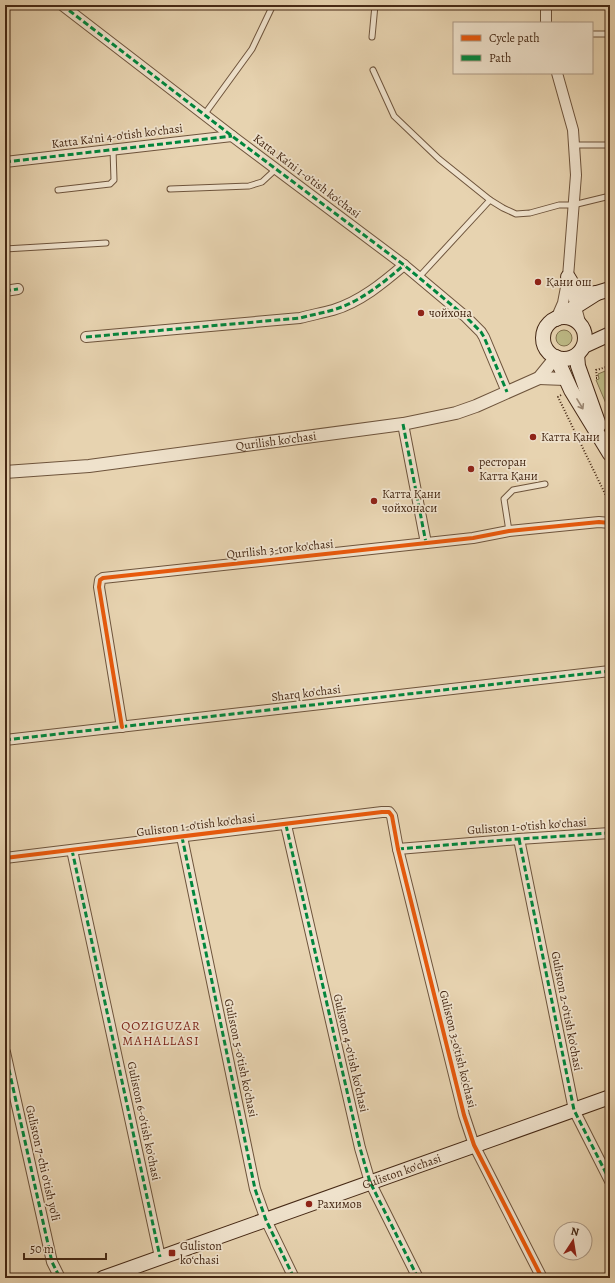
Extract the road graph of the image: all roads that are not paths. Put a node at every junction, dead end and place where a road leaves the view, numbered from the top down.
1 (62, 5) edge
2 (273, 5) edge
3 (375, 5) edge
4 (546, 5) edge
5 (546, 22) edge
6 (593, 34) edge
7 (610, 34) edge
8 (372, 37) dead end
9 (374, 70) dead end
10 (557, 74) edge
11 (204, 114) junction
12 (232, 136) junction
13 (610, 144) edge
14 (575, 145) junction
15 (113, 150) junction
16 (5, 162) edge
17 (276, 169) junction
18 (170, 189) dead end
19 (58, 190) dead end
20 (610, 196) edge
21 (490, 200) junction
22 (573, 205) junction
23 (106, 243) dead end
24 (5, 249) edge
25 (404, 265) junction
26 (420, 277) junction
27 (568, 277) junction
28 (5, 290) edge
29 (18, 290) dead end
30 (604, 291) edge
31 (576, 306) junction
32 (556, 319) junction
33 (581, 326) junction
34 (610, 334) edge
35 (86, 337) dead end
36 (580, 350) junction
37 (556, 357) junction
38 (539, 378) junction
39 (565, 379) junction
40 (507, 392) junction
41 (403, 424) junction
42 (610, 454) edge
43 (5, 472) edge
44 (545, 484) dead end
45 (610, 523) edge
46 (509, 531) junction
47 (426, 543) junction
48 (610, 671) edge
49 (122, 727) junction
50 (5, 740) edge
51 (389, 812) joint
52 (286, 825) junction
53 (610, 833) edge
54 (182, 837) junction
55 (519, 839) junction
56 (398, 849) junction
57 (72, 850) junction
58 (5, 858) edge
59 (5, 1052) edge
60 (610, 1097) edge
61 (574, 1110) junction
62 (474, 1145) junction
63 (610, 1181) edge
64 (370, 1182) junction
65 (266, 1220) junction
66 (160, 1257) junction
67 (60, 1278) edge
68 (104, 1278) edge
69 (294, 1278) edge
70 (418, 1278) edge
71 (542, 1278) edge

1 - 11 street, Katta Ka'ni 1-o'tish ko'chasi
2 - 11 lane
3 - 8 lane
4 - 5 street
6 - 7 lane
9 - 21 lane
10 - 14 street
11 - 12 street, Katta Ka'ni 1-o'tish ko'chasi
12 - 15 street, Katta Ka'ni 4-o'tish ko'chasi
12 - 17 street, Katta Ka'ni 1-o'tish ko'chasi
13 - 14 lane
14 - 22 street
15 - 16 street, Katta Ka'ni 4-o'tish ko'chasi
15 - 19 lane
17 - 18 lane
17 - 25 street, Katta Ka'ni 1-o'tish ko'chasi
20 - 22 lane
21 - 22 lane
21 - 26 lane
22 - 27 street
23 - 24 lane
25 - 26 street, Katta Ka'ni 1-o'tish ko'chasi
25 - 35 street
26 - 40 street, Katta Ka'ni 1-o'tish ko'chasi
27 - 30 main road
27 - 31 street
27 - 32 street
28 - 29 street
30 - 31 main road
31 - 32 main road
31 - 33 street
32 - 33 main road
32 - 37 main road
33 - 36 main road
34 - 36 main road
36 - 37 main road
36 - 42 main road
37 - 38 street, Qurilish ko'chasi
37 - 39 main road
38 - 39 street, Qurilish ko'chasi
38 - 40 street, Qurilish ko'chasi
39 -> 42 main road
40 - 41 street, Qurilish ko'chasi
41 - 43 street, Qurilish ko'chasi
41 - 47 street
44 - 46 lane
45 - 46 street, Qurilish 3-tor ko'chasi
46 - 47 street, Qurilish 3-tor ko'chasi
47 - 49 street, Qurilish 3-tor ko'chasi
48 - 49 street, Sharq ko'chasi
49 - 50 street, Sharq ko'chasi
51 - 52 street, Guliston 1-o'tish ko'chasi
51 - 56 street, Guliston 3-o'tish ko'chasi
52 - 54 street, Guliston 1-o'tish ko'chasi
52 - 64 street, Guliston 4-o'tish ko'chasi
53 - 55 street, Guliston 1-o'tish ko'chasi
54 - 57 street, Guliston 1-o'tish ko'chasi
54 - 65 street, Guliston 5-o'tish ko'chasi
55 - 56 street, Guliston 1-o'tish ko'chasi
55 - 61 street, Guliston 2-o'tish ko'chasi
56 - 62 street, Guliston 3-o'tish ko'chasi
57 - 58 street, Guliston 1-o'tish ko'chasi
57 - 66 street, Guliston 6-o'tish ko'chasi
59 - 67 street, Guliston 7-chi o'tish yo'li
60 - 61 main road, Guliston ko'chasi
61 - 62 main road, Guliston ko'chasi
61 - 63 street, Guliston 2-o'tish ko'chasi
62 - 64 main road, Guliston ko'chasi
62 - 71 street, Guliston 3-o'tish ko'chasi
64 - 65 main road, Guliston ko'chasi
64 - 70 street, Guliston 4-o'tish ko'chasi
65 - 66 main road, Guliston ko'chasi
65 - 69 street, Guliston 5-o'tish ko'chasi
66 - 68 main road, Guliston ko'chasi

